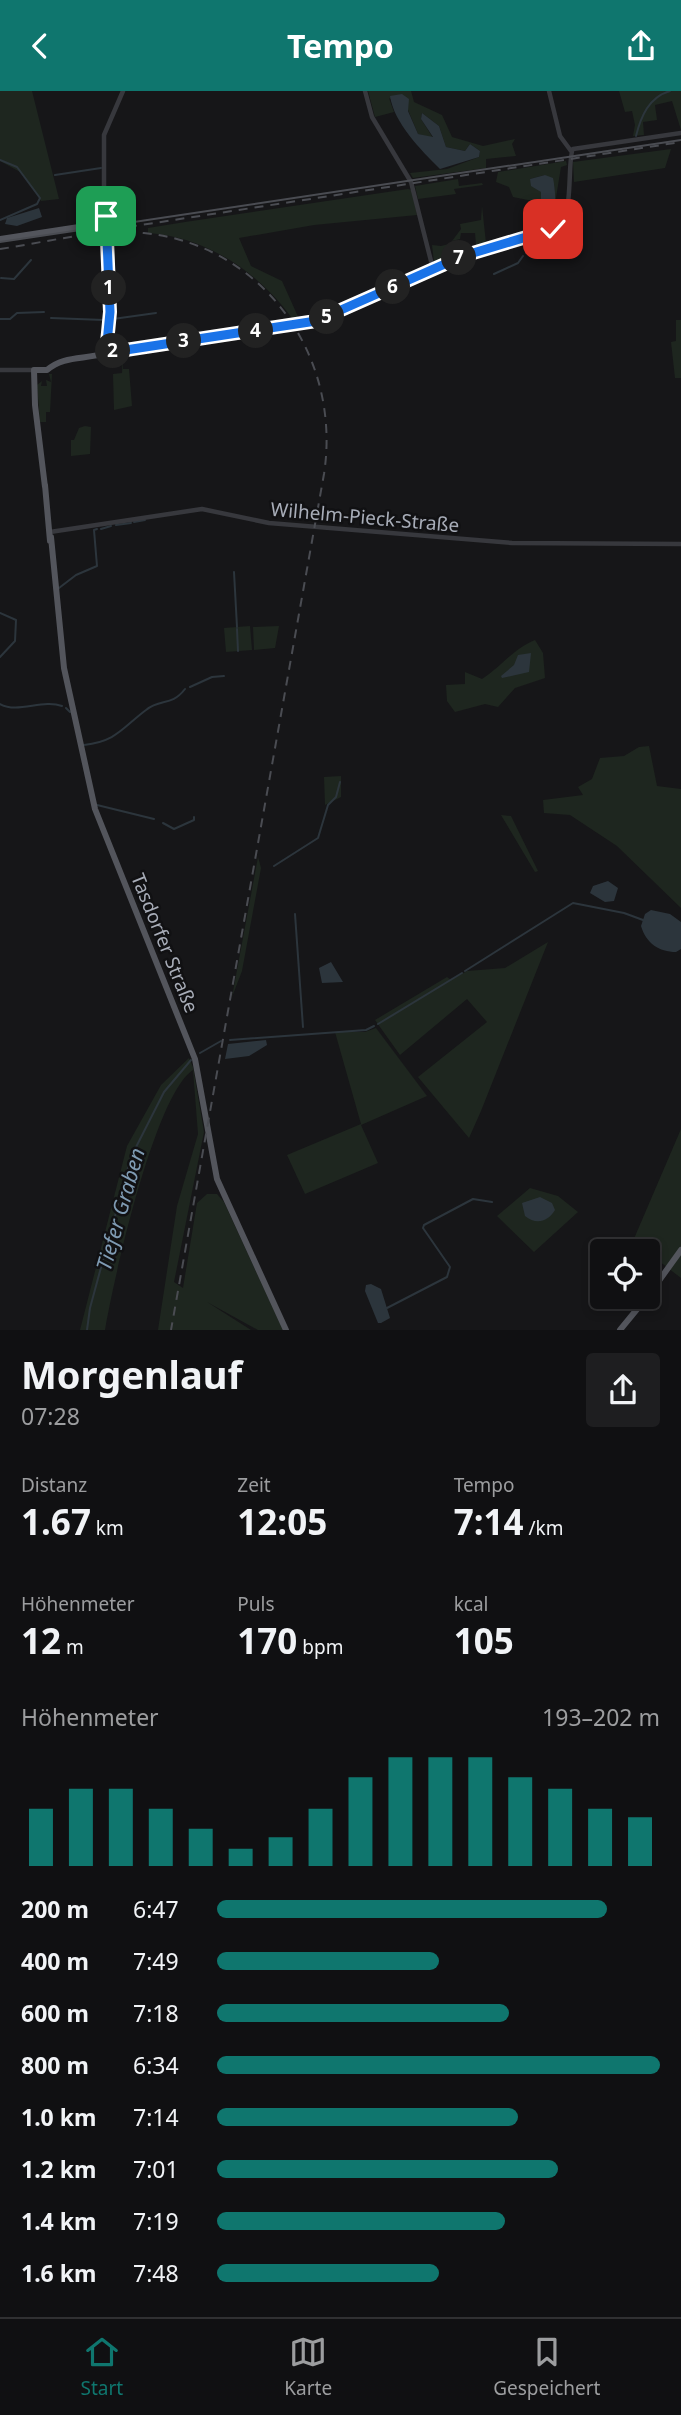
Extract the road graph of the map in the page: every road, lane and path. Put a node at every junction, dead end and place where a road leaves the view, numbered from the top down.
1 (123, 91) edge
2 (365, 91) edge
3 (549, 91) edge
4 (681, 133) edge
5 (572, 150) junction
6 (106, 223) junction
7 (0, 239) edge
8 (433, 269) junction
9 (102, 354) junction
10 (0, 370) edge
11 (34, 370) junction
12 (51, 535) junction
13 (681, 544) edge
14 (681, 1250) edge
15 (660, 1278) edge
16 (637, 1309) edge
17 (286, 1330) edge
18 (620, 1330) edge

1 - 6 street
2 - 8 street
3 - 5 street
4 - 5 street
5 - 8 street
6 - 7 main road
6 - 9 main road
8 - 9 street
9 - 11 main road
10 - 11 street
11 - 12 main road, Tasdorfer Straße
12 - 13 street, Wilhelm-Pieck-Straße
12 - 17 main road, Tasdorfer Straße
14 - 15 main road
16 - 18 main road

